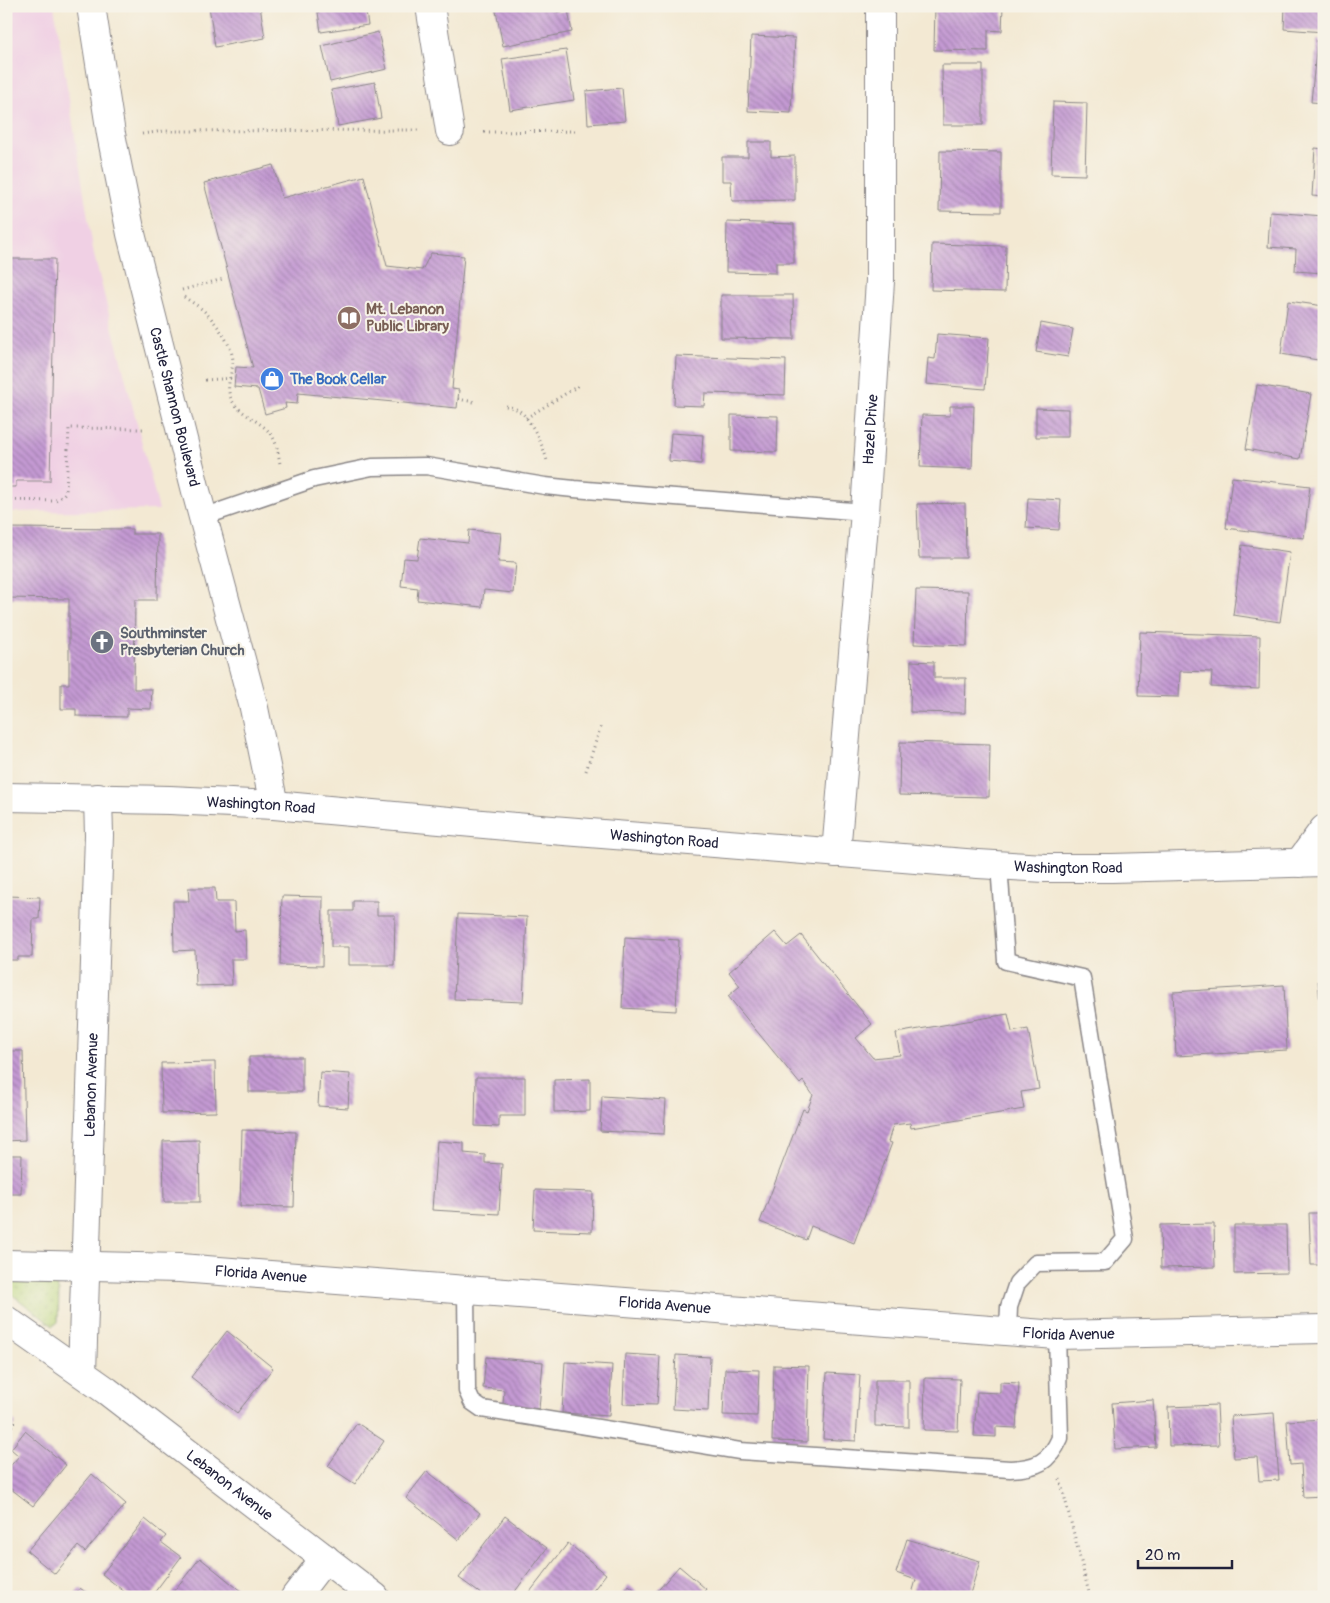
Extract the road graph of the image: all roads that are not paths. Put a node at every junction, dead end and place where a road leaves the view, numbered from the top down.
1 (91, 6) edge
2 (430, 6) edge
3 (880, 6) edge
4 (450, 131) dead end
5 (865, 512) junction
6 (203, 516) junction
7 (6, 797) edge
8 (98, 798) junction
9 (274, 805) junction
10 (1324, 829) edge
11 (836, 852) junction
12 (1312, 863) edge
13 (999, 865) junction
14 (6, 1264) edge
15 (85, 1265) junction
16 (466, 1290) junction
17 (6, 1320) edge
18 (1324, 1329) edge
19 (1008, 1331) junction
20 (1057, 1335) junction
21 (82, 1373) junction
22 (325, 1558) junction
23 (295, 1597) edge
24 (375, 1597) edge

1 - 6 street, Castle Shannon Boulevard
2 - 4 street
3 - 5 street, Hazel Drive
5 - 6 lane
5 - 11 street, Hazel Drive
6 - 9 street, Castle Shannon Boulevard
7 - 8 street, Washington Road
8 - 9 street, Washington Road
8 - 15 street, Lebanon Avenue
9 - 11 street, Washington Road
10 - 12 street
11 - 13 street, Washington Road
12 - 13 street, Washington Road
13 - 19 lane
14 - 15 street, Florida Avenue
15 - 16 street, Florida Avenue
15 - 21 street, Lebanon Avenue
16 - 19 street, Florida Avenue
16 - 20 lane
17 - 21 street, Lebanon Avenue
18 - 20 street, Florida Avenue
19 - 20 street, Florida Avenue
21 - 22 street, Lebanon Avenue
22 - 23 street
22 - 24 street, Lebanon Avenue

